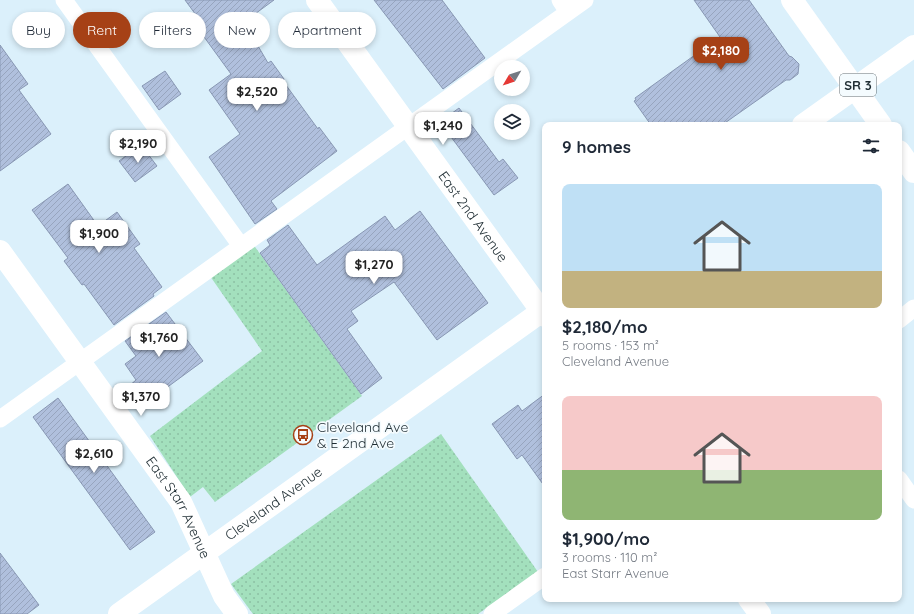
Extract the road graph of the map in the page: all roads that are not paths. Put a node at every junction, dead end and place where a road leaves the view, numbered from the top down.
1 (64, 0) edge
2 (316, 0) edge
3 (585, 0) edge
4 (792, 0) edge
5 (564, 6) edge
6 (914, 46) edge
7 (855, 87) junction
8 (807, 122) edge
9 (879, 122) edge
10 (408, 127) junction
11 (902, 154) edge
12 (914, 172) edge
13 (241, 246) junction
14 (0, 250) edge
15 (914, 308) edge
16 (542, 309) edge
17 (542, 313) edge
18 (902, 318) edge
19 (80, 361) junction
20 (0, 419) edge
21 (902, 483) edge
22 (914, 500) edge
23 (204, 552) junction
24 (542, 578) edge
25 (751, 602) edge
26 (119, 614) edge
27 (236, 614) edge
28 (492, 614) edge
29 (760, 614) edge

1 - 13 lane
2 - 10 street, East 2nd Avenue
3 - 5 lane
4 - 7 street
5 - 10 lane
6 - 7 street, SR 3
7 - 8 street, SR 3
7 - 9 street
10 - 13 lane
10 - 16 street, East 2nd Avenue
11 - 12 street
13 - 19 lane
14 - 19 street, East Starr Avenue
15 - 18 lane
17 - 23 street, Cleveland Avenue
19 - 20 lane
19 - 23 street, East Starr Avenue
21 - 22 lane
23 - 26 street, Cleveland Avenue
23 - 27 street, East Starr Avenue
24 - 28 lane
25 - 29 street

